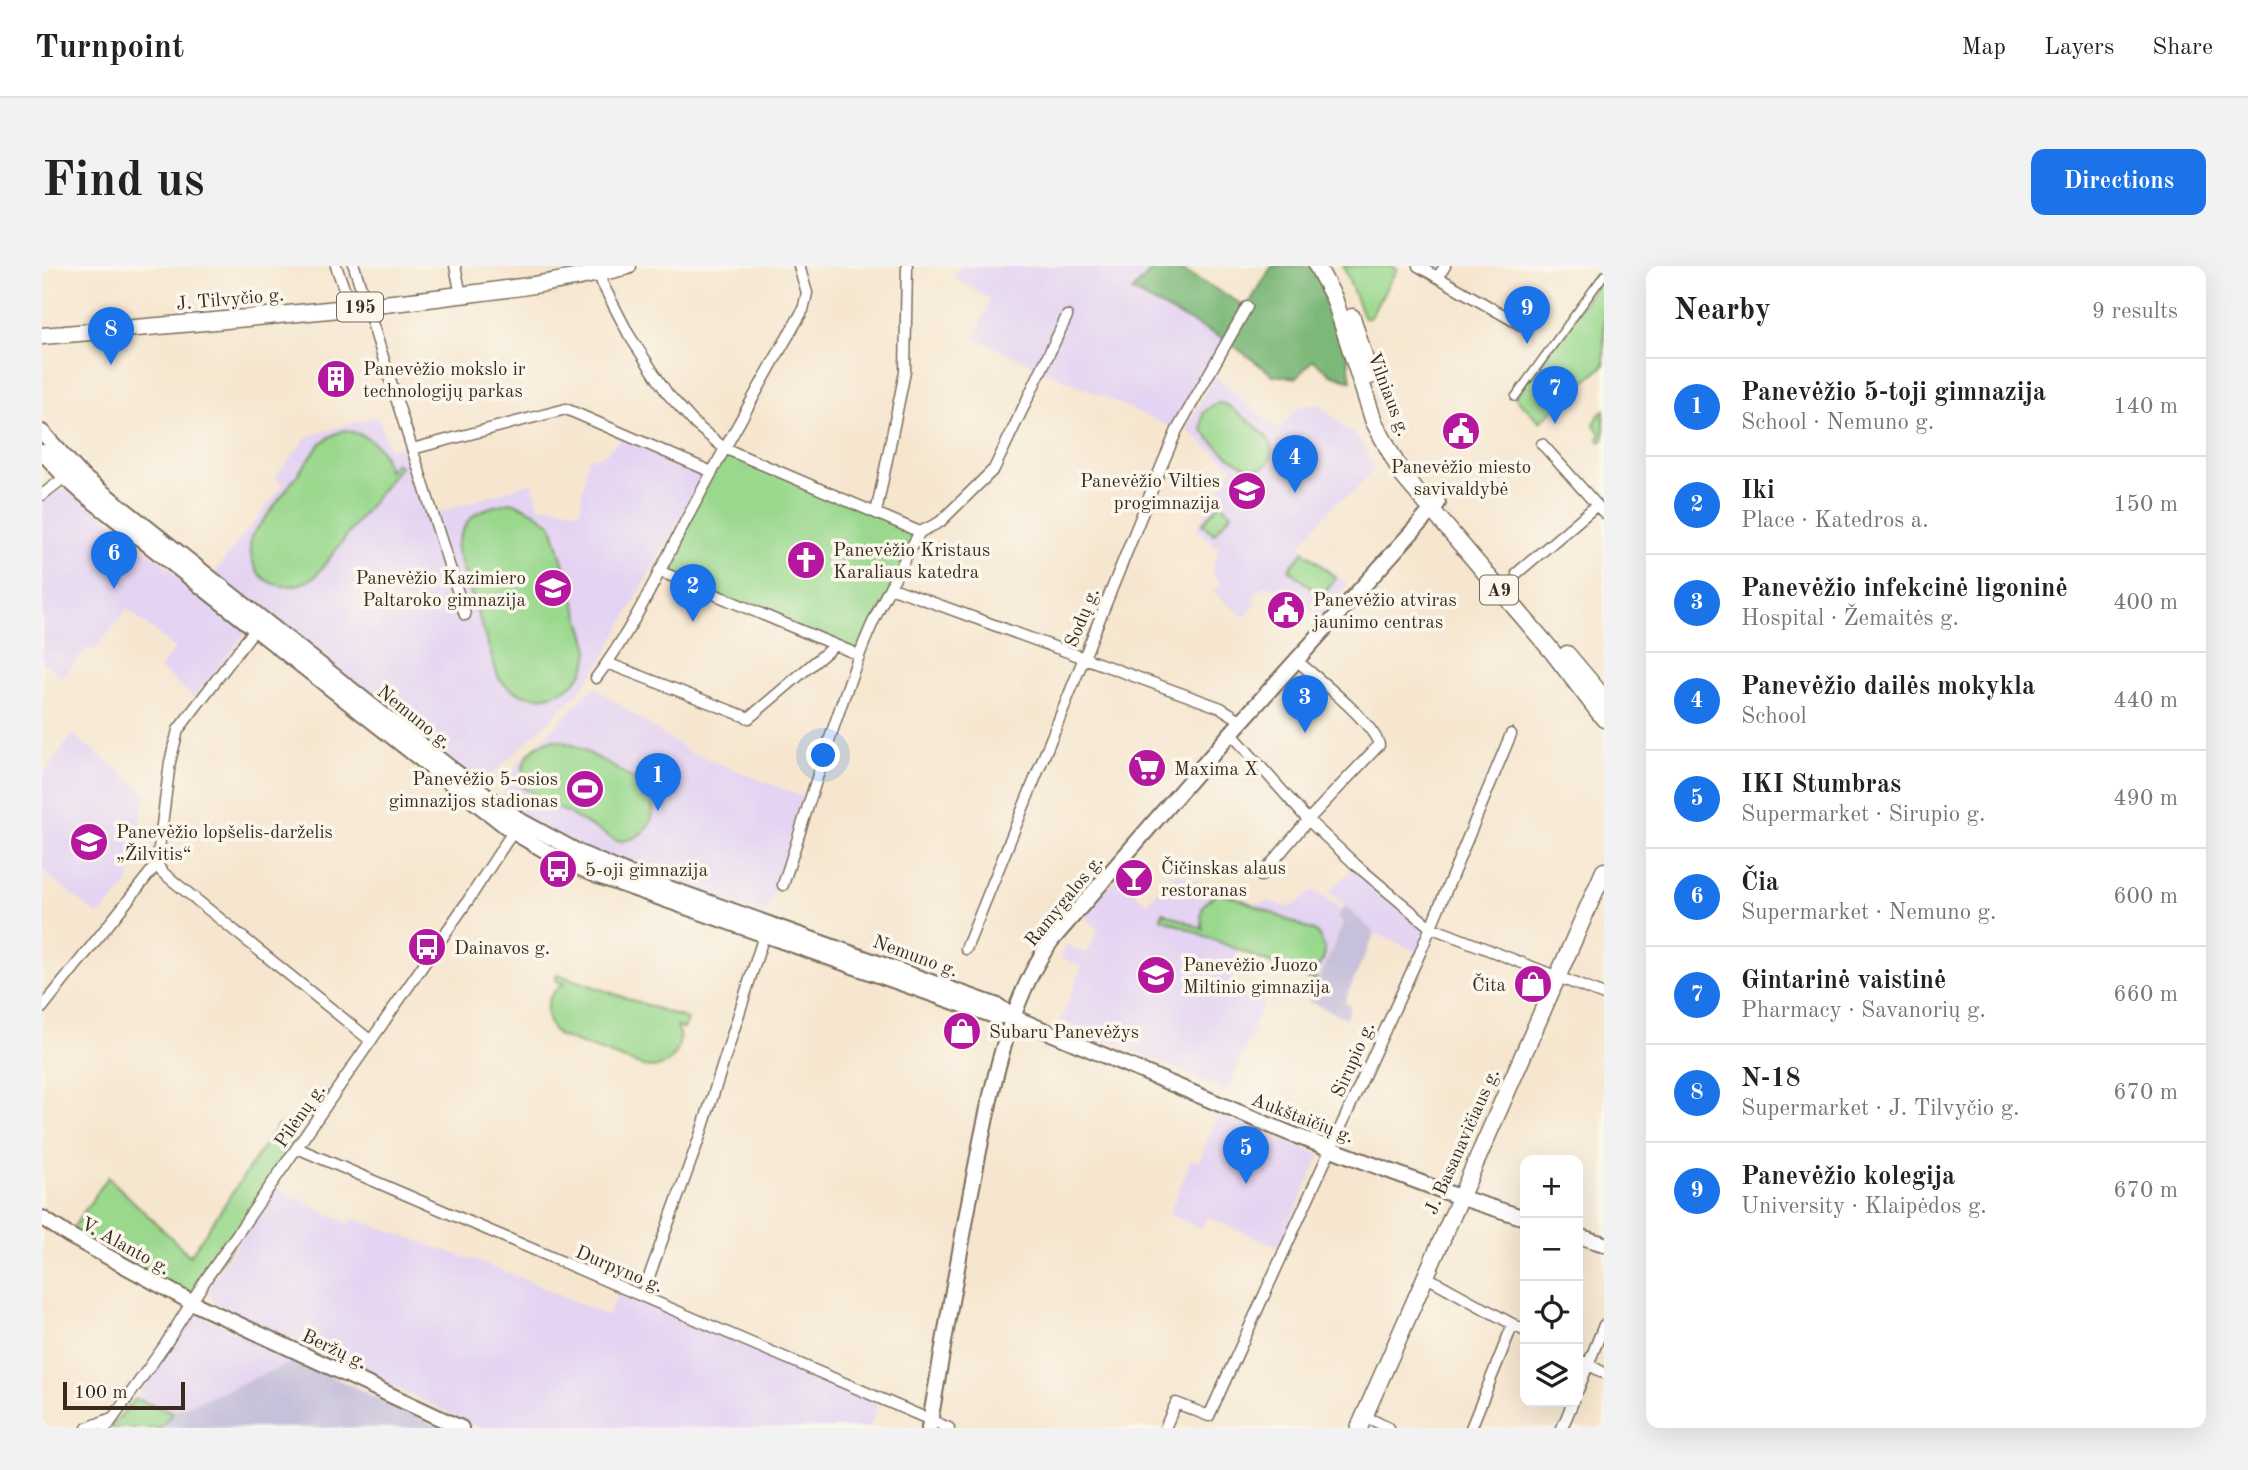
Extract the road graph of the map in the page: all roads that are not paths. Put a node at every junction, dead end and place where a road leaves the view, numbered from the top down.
1 (336, 266) edge
2 (354, 266) edge
3 (456, 266) edge
4 (628, 266) edge
5 (799, 266) edge
6 (907, 266) edge
7 (1317, 266) edge
8 (1328, 266) edge
9 (1418, 266) edge
10 (1445, 266) edge
11 (599, 270) edge
12 (1604, 275) edge
13 (1438, 277) junction
14 (461, 295) junction
15 (368, 306) junction
16 (1247, 307) dead end
17 (351, 308) junction
18 (1067, 316) dead end
19 (1521, 325) dead end
20 (42, 336) edge
21 (1515, 397) dead end
22 (42, 432) edge
23 (1542, 444) dead end
24 (412, 449) junction
25 (724, 449) junction
26 (42, 452) edge
27 (712, 472) junction
28 (65, 477) junction
29 (42, 495) edge
30 (1434, 507) junction
31 (1602, 509) edge
32 (876, 513) junction
33 (920, 532) junction
34 (659, 571) junction
35 (1517, 573) dead end
36 (890, 587) junction
37 (465, 615) dead end
38 (255, 629) junction
39 (835, 645) junction
40 (859, 655) junction
41 (1083, 658) junction
42 (1296, 660) junction
43 (607, 663) junction
44 (596, 678) dead end
45 (1604, 698) edge
46 (1604, 719) edge
47 (1242, 721) junction
48 (1231, 733) junction
49 (1511, 734) dead end
50 (1308, 820) junction
51 (517, 826) junction
52 (157, 864) junction
53 (1604, 872) edge
54 (1261, 876) dead end
55 (783, 885) dead end
56 (1430, 927) junction
57 (766, 928) junction
58 (966, 949) dead end
59 (1557, 975) junction
60 (1604, 995) edge
61 (42, 1008) edge
62 (1013, 1017) junction
63 (371, 1041) junction
64 (1071, 1041) joint
65 (297, 1148) junction
66 (1330, 1149) junction
67 (1459, 1196) junction
68 (1520, 1216) edge
69 (42, 1217) edge
70 (1583, 1238) edge
71 (1604, 1244) edge
72 (1425, 1276) junction
73 (642, 1296) junction
74 (193, 1303) junction
75 (1513, 1324) junction
76 (1604, 1325) edge
77 (1520, 1328) edge
78 (1583, 1362) edge
79 (1588, 1364) junction
80 (1604, 1373) edge
81 (1583, 1378) edge
82 (1571, 1407) edge
83 (113, 1418) junction
84 (1362, 1422) edge
85 (930, 1424) edge
86 (87, 1428) edge
87 (106, 1428) edge
88 (461, 1428) edge
89 (949, 1428) edge
90 (1166, 1428) edge
91 (1389, 1428) edge
92 (1471, 1428) edge
93 (1562, 1428) edge

1 - 17 street
2 - 15 street
3 - 14 street
4 - 11 main road, J. Tilvyčio g. / 195
5 - 25 street
6 - 32 street
7 - 30 main road, Vilniaus g. / A9
8 - 30 main road, Vilniaus g. / A9
9 - 13 street
10 - 13 street
11 - 14 main road, J. Tilvyčio g. / 195
11 - 25 street
12 - 21 street
13 - 19 street
14 - 15 main road, J. Tilvyčio g. / 195
15 - 17 main road, J. Tilvyčio g. / 195
15 - 24 street
16 - 41 street, Sodų g.
17 - 20 main road, J. Tilvyčio g. / 195
18 - 33 street
22 - 51 main road, Nemuno g.
23 - 31 street
24 - 27 street
24 - 37 street
25 - 27 street
25 - 32 street
26 - 28 main road, Nemuno g.
27 - 34 street
28 - 29 street
28 - 38 main road, Nemuno g.
30 - 42 main road, Ramygalos g.
30 - 45 main road, Vilniaus g. / A9
30 - 46 main road, Vilniaus g. / A9
31 - 35 street
32 - 33 street
33 - 36 street
34 - 39 street
34 - 43 street
36 - 40 street
36 - 41 street
38 - 51 main road, Nemuno g.
38 - 52 street
39 - 40 street
39 - 43 street
40 - 55 street
41 - 47 street
41 - 58 street, Sodų g.
42 - 47 main road, Ramygalos g.
42 - 50 street
43 - 44 street
47 - 48 main road, Ramygalos g.
48 - 50 street
48 - 62 main road, Ramygalos g.
49 - 56 street, Sirupio g.
50 - 54 street
50 - 56 street
51 - 57 main road, Nemuno g.
51 - 63 street, Pilėnų g.
52 - 61 street
52 - 63 street
53 - 59 main road, J. Basanavičiaus g.
56 - 59 street
56 - 66 street, Sirupio g.
57 - 62 main road, Nemuno g.
57 - 73 street
59 - 60 street
59 - 67 main road, J. Basanavičiaus g.
62 - 64 main road, Nemuno g.
62 - 85 main road, Ramygalos g.
63 - 65 street, Pilėnų g.
64 - 66 main road, Aukštaičių g.
65 - 73 street, Durpyno g.
65 - 74 street, Pilėnų g.
66 - 67 main road, Aukštaičių g.
66 - 90 street, Sirupio g.
67 - 68 main road, Aukštaičių g.
67 - 72 main road, J. Basanavičiaus g.
69 - 74 main road, V. Alanto g.
70 - 71 main road
72 - 75 street
72 - 84 main road, J. Basanavičiaus g.
73 - 85 street, Durpyno g.
74 - 83 street, Pilėnų g.
74 - 88 main road, Beržų g.
75 - 77 street
75 - 92 street
76 - 79 street
78 - 79 street
79 - 80 street
79 - 81 street
82 - 93 street
83 - 86 street
83 - 87 street, Pilėnų g.
84 - 91 street
85 - 89 street, Durpyno g.

